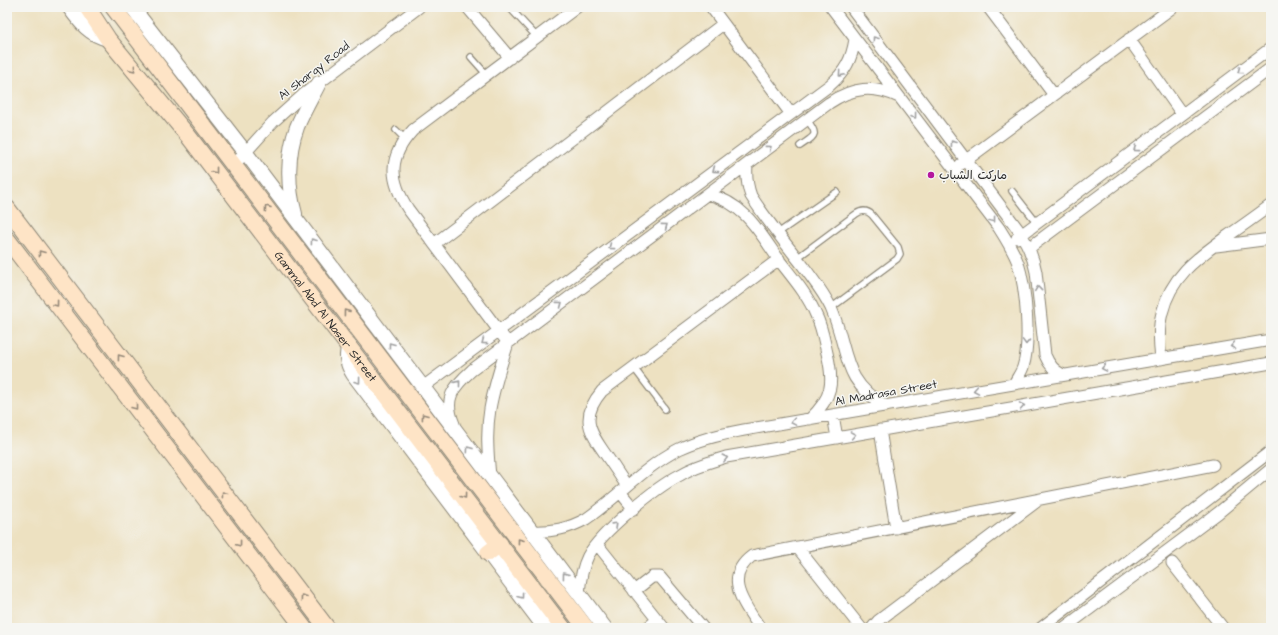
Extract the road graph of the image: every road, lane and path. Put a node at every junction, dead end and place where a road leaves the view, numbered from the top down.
1 (70, 7) edge
2 (87, 7) edge
3 (419, 7) edge
4 (467, 7) edge
5 (509, 7) edge
6 (577, 7) edge
7 (711, 7) edge
8 (831, 7) edge
9 (851, 7) edge
10 (1172, 7) edge
11 (991, 8) edge
12 (122, 11) edge
13 (723, 24) junction
14 (538, 37) junction
15 (856, 39) junction
16 (1129, 39) junction
17 (108, 40) junction
18 (1271, 48) edge
19 (471, 57) dead end
20 (510, 58) junction
21 (1271, 68) edge
22 (487, 75) junction
23 (319, 82) junction
24 (821, 92) junction
25 (1054, 95) junction
26 (899, 97) junction
27 (829, 103) junction
28 (790, 114) junction
29 (1182, 114) junction
30 (216, 115) junction
31 (199, 119) junction
32 (807, 120) junction
33 (396, 130) dead end
34 (405, 139) junction
35 (800, 146) dead end
36 (246, 153) junction
37 (966, 160) junction
38 (234, 165) junction
39 (747, 165) junction
40 (954, 169) junction
41 (1012, 191) dead end
42 (837, 192) dead end
43 (708, 194) junction
44 (1271, 205) edge
45 (7, 208) edge
46 (297, 221) junction
47 (1037, 223) junction
48 (778, 233) junction
49 (1022, 234) junction
50 (7, 239) edge
51 (1271, 239) edge
52 (434, 244) junction
53 (1010, 244) junction
54 (1213, 246) junction
55 (1029, 248) junction
56 (797, 258) junction
57 (306, 260) junction
58 (779, 260) junction
59 (296, 276) junction
60 (830, 308) junction
61 (499, 330) junction
62 (1271, 340) edge
63 (508, 343) junction
64 (1160, 359) junction
65 (1271, 363) edge
66 (634, 368) junction
67 (1063, 375) junction
68 (136, 378) junction
69 (1014, 384) junction
70 (423, 387) junction
71 (121, 389) junction
72 (886, 406) junction
73 (665, 409) dead end
74 (833, 415) junction
75 (810, 419) junction
76 (880, 430) junction
77 (457, 432) junction
78 (836, 438) junction
79 (1271, 451) edge
80 (1213, 465) dead end
81 (1271, 469) edge
82 (490, 478) junction
83 (623, 489) junction
84 (1038, 500) junction
85 (634, 509) junction
86 (896, 528) junction
87 (531, 531) junction
88 (597, 544) junction
89 (1148, 546) junction
90 (797, 547) junction
91 (494, 548) junction
92 (1158, 558) junction
93 (1172, 563) dead end
94 (634, 591) junction
95 (579, 594) junction
96 (660, 624) edge
97 (878, 626) edge
98 (304, 628) edge
99 (327, 628) edge
100 (545, 628) edge
101 (563, 628) edge
102 (586, 628) edge
103 (605, 628) edge
104 (647, 628) edge
105 (703, 628) edge
106 (760, 628) edge
107 (861, 628) edge
108 (1041, 628) edge
109 (1064, 628) edge
110 (1223, 628) edge

1 - 17 street
2 - 17 main road, Gammal Abd Al Naser Street
3 - 23 street, Al Sharqy Road
4 - 20 street
5 - 14 lane
6 - 14 street
7 - 13 street
8 - 15 street
37 -> 9 street
10 - 16 street
11 - 25 street
12 - 17 main road
12 - 30 street
12 - 31 main road, Gammal Abd Al Naser Street
13 - 28 street
13 - 52 street
14 - 20 street
15 -> 24 street
15 - 26 street
16 - 25 street
16 - 29 street
17 -> 59 main road, Gammal Abd Al Naser Street
18 -> 29 street
19 - 22 lane
20 - 22 street
21 - 55 street
22 - 34 street
23 - 36 street, Al Sharqy Road
23 - 46 street
24 - 27 street
24 - 28 street
25 - 37 street
26 - 27 street
26 -> 40 street
27 - 32 street
28 -> 61 street
29 -> 47 street
30 - 31 street
30 - 36 street
31 - 38 main road, Gammal Abd Al Naser Street
32 - 35 lane
39 -> 32 street
33 - 34 lane
34 - 52 street
36 - 38 street, Al Sharqy Road
36 - 46 street
37 - 40 street
37 - 49 street
57 -> 38 main road, Gammal Abd Al Naser Street
39 - 43 street
39 - 48 street
40 -> 53 street
41 - 47 lane
42 - 48 lane
43 - 58 street
63 -> 43 street
44 - 54 street
68 -> 45 main road
70 -> 46 street
47 - 49 street
48 - 56 street
49 - 53 street
49 - 55 street
50 -> 71 main road
51 - 54 street
52 - 61 street
53 -> 69 street
54 - 64 street
67 -> 55 street
56 - 60 street
56 - 60 lane
57 - 59 main road
102 -> 57 main road, Gammal Abd Al Naser Street
58 - 66 street
58 - 75 street
59 -> 91 main road, Gammal Abd Al Naser Street
60 - 72 street
61 - 63 street
61 -> 70 street
62 -> 64 street, Al Madrasa Street
77 -> 63 street
63 - 82 street
64 -> 67 street, Al Madrasa Street
76 -> 65 street
66 - 73 lane
66 - 83 street
67 - 69 street, Al Madrasa Street
68 - 71 main road
99 -> 68 main road
69 -> 72 street, Al Madrasa Street
70 - 77 street
71 -> 98 main road
72 - 74 street, Al Madrasa Street
74 - 75 street, Al Madrasa Street
74 - 78 street
75 -> 83 street, Al Madrasa Street
78 -> 76 street
76 - 86 street
82 -> 77 street
85 -> 78 street
79 - 89 street
80 - 84 street
81 - 92 street
82 - 87 street
83 - 85 street
83 - 87 street, Al Madrasa Street
84 - 86 street
84 - 97 street
88 -> 85 street
86 - 90 street
95 -> 87 street
88 - 94 street
88 - 95 street
89 - 92 street
89 - 108 street
90 - 106 street
90 - 107 street
91 -> 100 street
91 - 101 main road, Gammal Abd Al Naser Street
92 - 109 street
93 - 110 street
94 - 96 street
94 - 105 street
95 - 103 street
96 - 104 street

